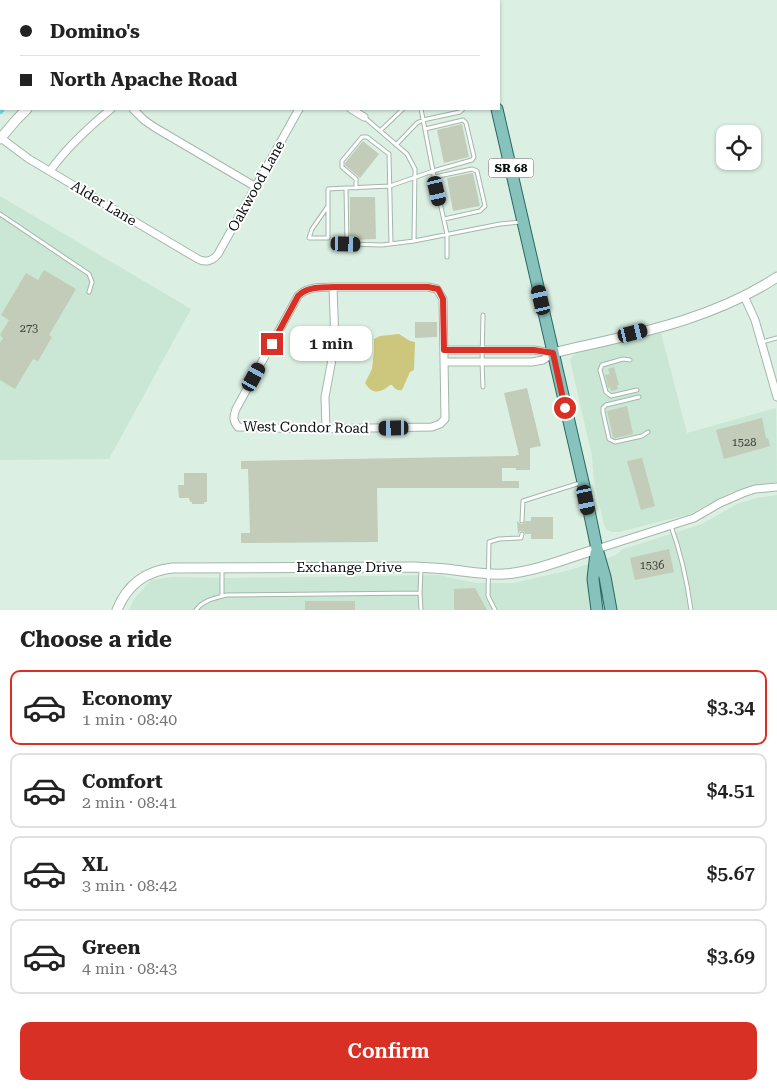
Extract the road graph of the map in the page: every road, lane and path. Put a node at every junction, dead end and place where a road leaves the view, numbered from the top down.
1 (27, 110) edge
2 (111, 110) edge
3 (134, 110) edge
4 (298, 110) edge
5 (352, 110) edge
6 (402, 110) edge
7 (421, 110) edge
8 (461, 110) edge
9 (497, 110) edge
10 (364, 118) joint
11 (423, 120) junction
12 (425, 128) junction
13 (380, 131) junction
14 (0, 139) edge
15 (396, 145) junction
16 (50, 171) junction
17 (433, 171) junction
18 (415, 177) junction
19 (434, 177) junction
20 (390, 186) junction
21 (256, 187) junction
22 (346, 188) junction
23 (356, 188) junction
24 (328, 206) junction
25 (0, 214) edge
26 (444, 219) junction
27 (523, 222) junction
28 (447, 234) junction
29 (414, 241) junction
30 (391, 244) junction
31 (447, 257) dead end
32 (210, 261) joint
33 (777, 277) edge
34 (333, 287) junction
35 (89, 292) dead end
36 (744, 296) junction
37 (483, 315) dead end
38 (777, 338) edge
39 (762, 342) junction
40 (444, 350) junction
41 (482, 350) junction
42 (553, 353) junction
43 (630, 360) dead end
44 (444, 362) junction
45 (482, 362) junction
46 (483, 387) dead end
47 (637, 390) dead end
48 (639, 397) dead end
49 (777, 397) edge
50 (326, 428) junction
51 (648, 432) dead end
52 (583, 482) junction
53 (777, 487) edge
54 (522, 521) dead end
55 (671, 526) junction
56 (522, 534) dead end
57 (596, 549) junction
58 (222, 568) junction
59 (421, 568) junction
60 (488, 574) junction
61 (420, 593) junction
62 (222, 596) junction
63 (195, 609) edge
64 (117, 610) edge
65 (420, 610) edge
66 (495, 610) edge
67 (597, 610) edge
68 (611, 610) edge
69 (691, 610) edge

1 - 14 street
2 - 16 street
3 - 21 street
4 - 21 street, Oakwood Lane
5 - 10 street
6 - 13 lane
7 - 11 lane
8 - 11 lane
9 - 27 main road, SR 68
10 - 13 lane
11 - 12 lane
11 - 15 lane
12 - 17 lane
12 - 17 lane
13 - 15 lane
14 - 16 street, Alder Lane
15 - 18 lane
16 - 32 street, Alder Lane
17 - 18 lane
17 - 19 lane
18 - 20 lane
18 - 29 lane
19 - 26 lane
19 - 26 lane
20 - 23 lane
20 - 23 lane
20 - 30 lane
21 - 32 street, Oakwood Lane
22 - 23 lane
22 - 24 lane
22 - 30 lane
24 - 24 lane
25 - 35 lane
26 - 28 lane
27 - 28 lane
27 - 42 main road, SR 68
28 - 29 lane
28 - 31 lane
29 - 30 lane
33 - 36 street
34 - 40 street
34 - 50 street
34 - 50 street, West Condor Road
36 - 39 street
36 - 42 street
37 - 41 lane
38 - 39 lane
39 - 49 street
40 - 41 street
40 - 44 street
41 - 42 street
41 - 45 lane
42 - 45 street
42 - 52 main road, SR 68
43 - 47 lane
44 - 45 street
44 - 50 street, West Condor Road
45 - 46 lane
48 - 51 lane
52 - 54 lane
52 - 57 main road, SR 68
53 - 55 street
55 - 57 street
55 - 69 lane
56 - 60 lane
57 - 60 street, Exchange Drive
57 - 67 main road, SR 68
57 - 68 main road, SR 68
58 - 59 street, Exchange Drive
58 - 62 lane
58 - 64 street, Exchange Drive
59 - 60 street, Exchange Drive
59 - 61 lane
60 - 66 lane
61 - 62 lane
61 - 65 lane
62 - 63 lane

